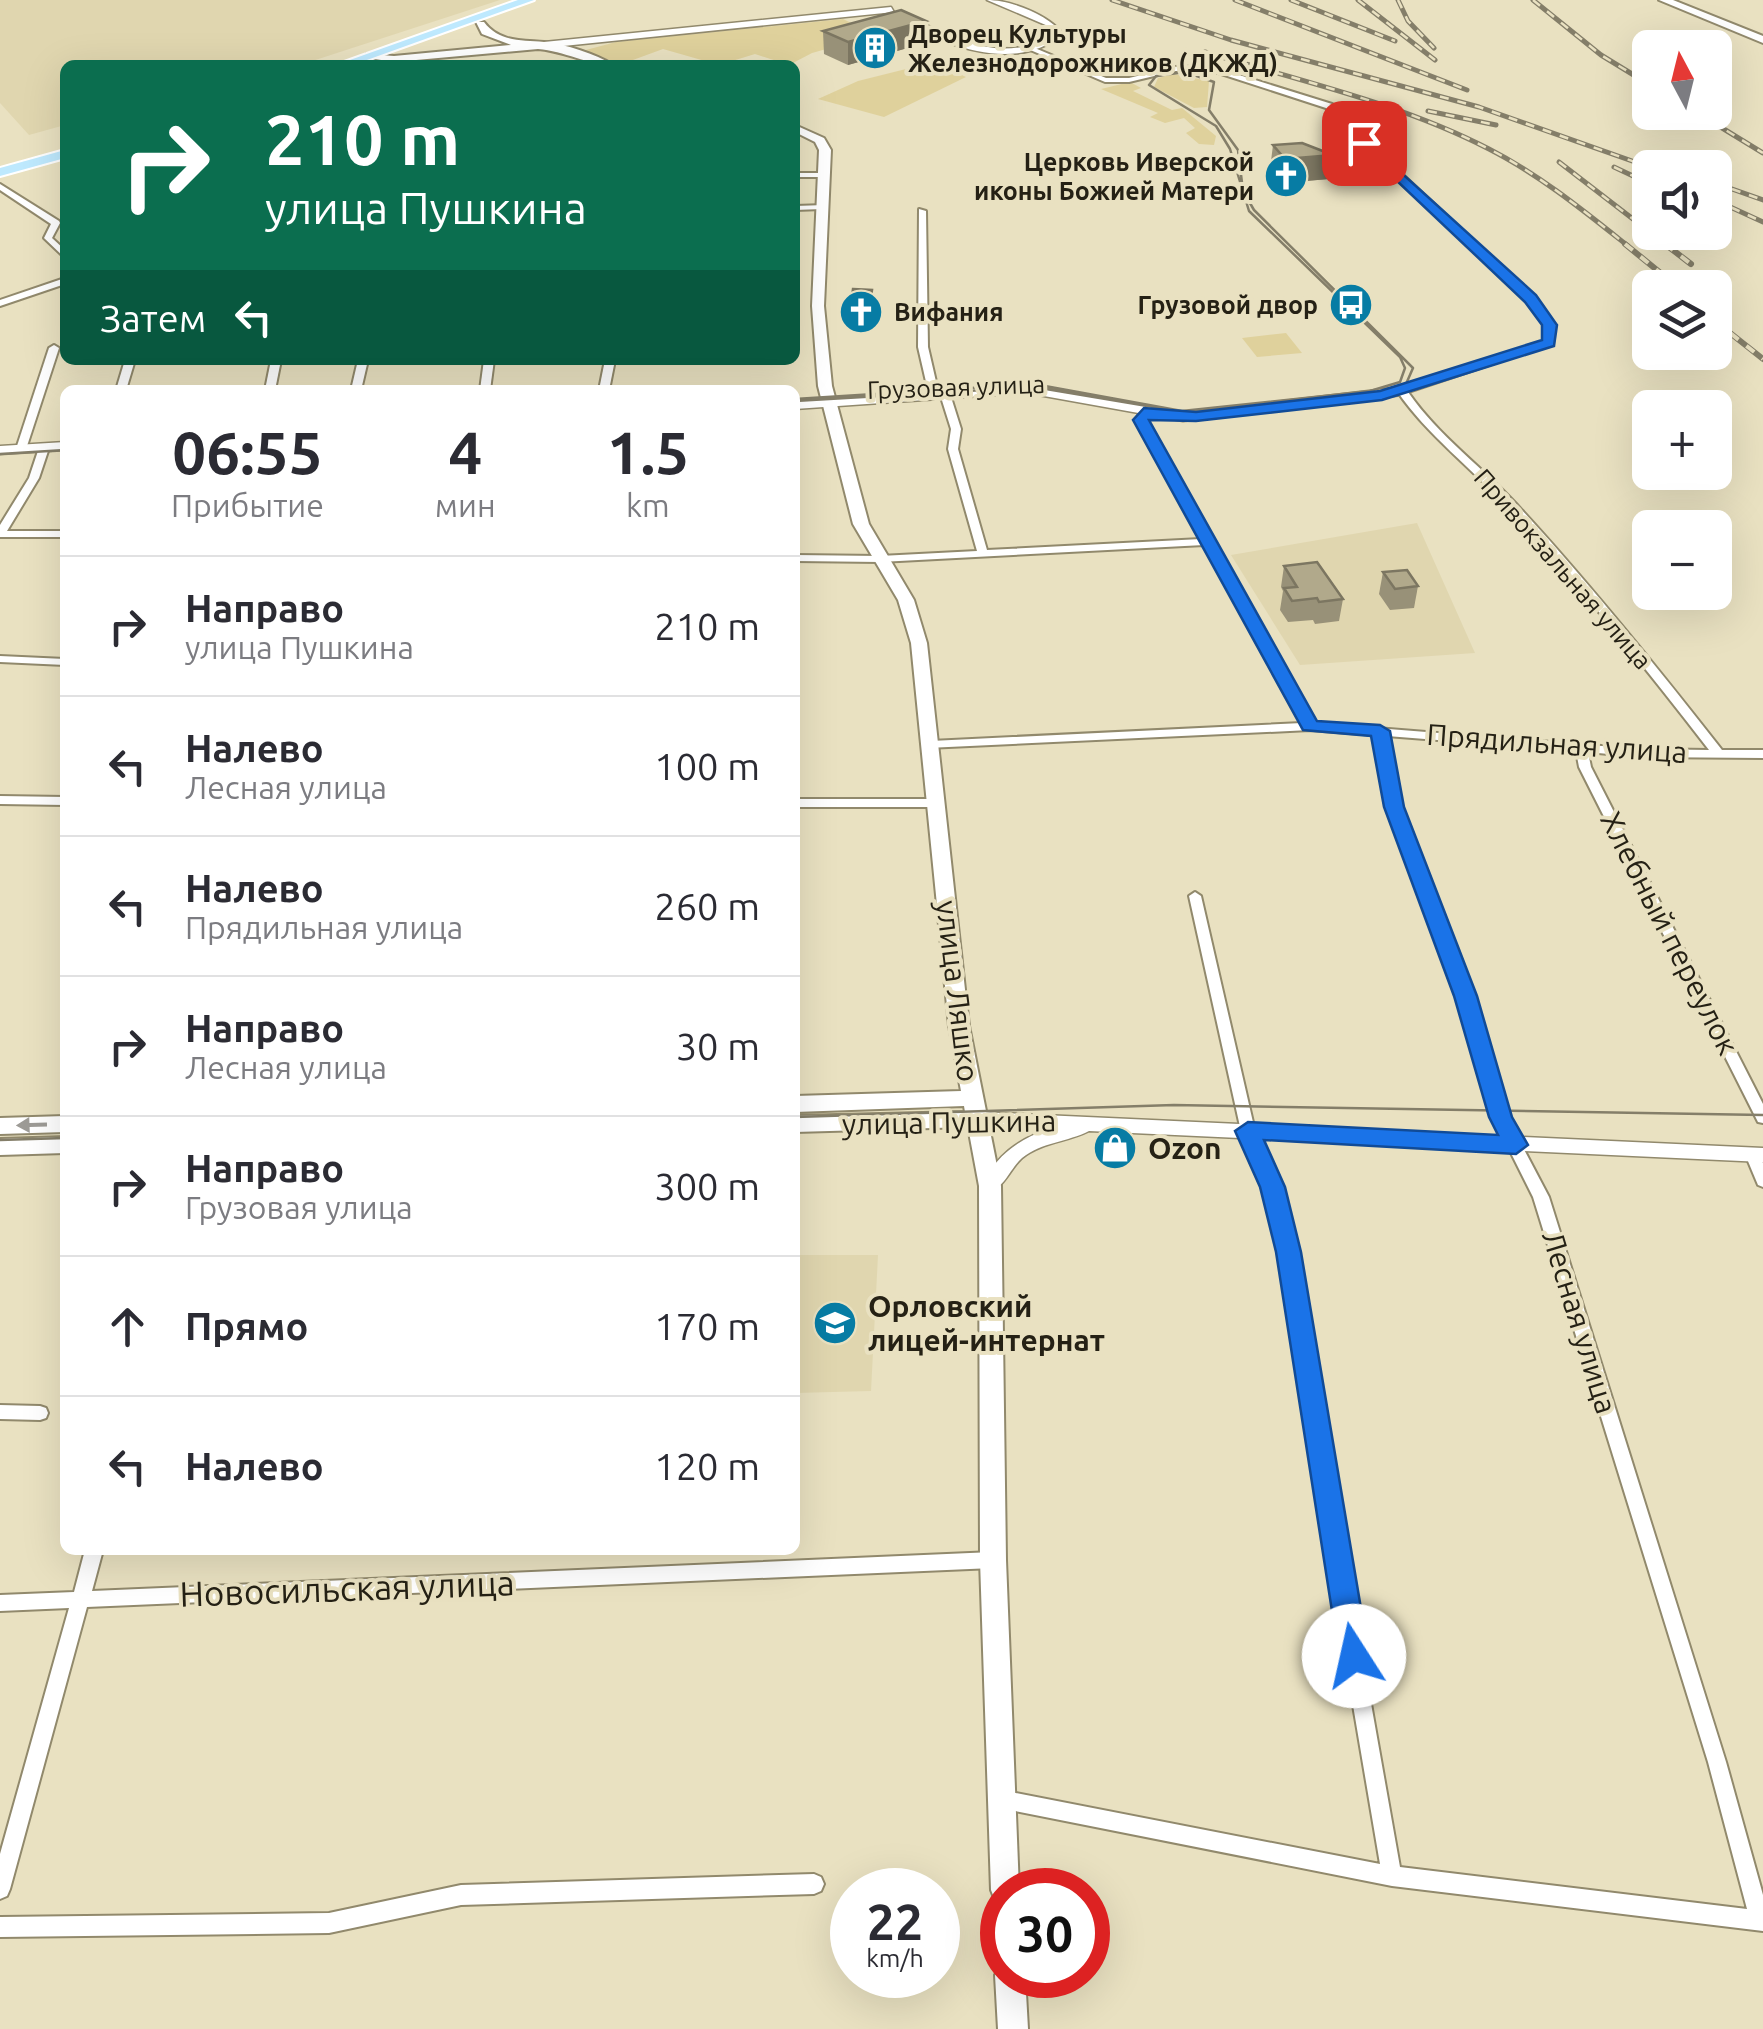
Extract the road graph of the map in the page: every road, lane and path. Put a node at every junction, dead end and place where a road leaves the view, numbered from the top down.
1 (529, 0) edge
2 (545, 0) edge
3 (899, 0) edge
4 (991, 0) edge
5 (1664, 0) edge
6 (891, 10) junction
7 (480, 24) junction
8 (1763, 40) edge
9 (544, 45) junction
10 (1030, 48) junction
11 (369, 60) edge
12 (594, 60) edge
13 (800, 131) edge
14 (60, 153) edge
15 (0, 169) edge
16 (800, 176) edge
17 (824, 176) junction
18 (0, 186) edge
19 (822, 207) junction
20 (800, 208) edge
21 (922, 211) dead end
22 (60, 250) edge
23 (60, 283) edge
24 (0, 303) edge
25 (54, 348) dead end
26 (932, 386) junction
27 (1402, 391) junction
28 (945, 394) junction
29 (800, 396) edge
30 (828, 398) junction
31 (800, 404) edge
32 (1144, 412) junction
33 (60, 447) edge
34 (20, 449) junction
35 (0, 450) edge
36 (42, 452) junction
37 (60, 455) edge
38 (0, 460) edge
39 (60, 532) edge
40 (0, 533) edge
41 (1207, 542) junction
42 (983, 554) junction
43 (800, 558) edge
44 (880, 559) junction
45 (0, 660) edge
46 (60, 662) edge
47 (1310, 726) junction
48 (1380, 731) junction
49 (931, 745) junction
50 (1582, 746) junction
51 (1718, 753) junction
52 (1763, 754) edge
53 (0, 800) edge
54 (60, 800) edge
55 (800, 803) edge
56 (936, 803) junction
57 (1195, 896) dead end
58 (800, 1104) edge
59 (974, 1108) junction
60 (1763, 1118) edge
61 (1108, 1122) junction
62 (60, 1124) edge
63 (800, 1124) edge
64 (0, 1126) edge
65 (1248, 1131) junction
66 (60, 1145) edge
67 (1516, 1145) junction
68 (0, 1147) edge
69 (1758, 1154) edge
70 (1763, 1182) edge
71 (990, 1186) junction
72 (0, 1412) edge
73 (40, 1413) dead end
74 (92, 1555) edge
75 (994, 1560) junction
76 (78, 1600) junction
77 (0, 1604) edge
78 (999, 1799) junction
79 (1004, 1868) edge
80 (1392, 1876) junction
81 (814, 1884) dead end
82 (0, 1889) edge
83 (1762, 1921) edge
84 (0, 1928) edge
85 (1011, 1998) edge
86 (1013, 2029) edge

1 - 11 main road
2 - 7 main road
3 - 6 street
4 - 10 street
5 - 8 main road
6 - 9 street
6 - 10 street
7 - 9 main road
7 - 11 main road
9 - 11 main road
9 - 12 main road
10 - 27 street
13 - 17 main road, улица Ляшко
14 - 15 main road
16 - 17 street
17 - 19 main road, улица Ляшко
18 - 22 street
19 - 20 street
19 - 30 main road, улица Ляшко
21 - 26 street
23 - 24 street
25 - 34 street
26 - 27 street, Грузовая улица
26 - 30 street, Грузовая улица
27 - 32 street, Грузовая улица
27 - 51 street, Привокзальная улица
28 - 30 street, Грузовая улица
28 - 32 street, Грузовая улица
28 - 42 street
29 - 30 street, Грузовая улица
30 - 31 street, Грузовая улица
30 - 44 main road, улица Ляшко
32 - 41 street
33 - 36 street
34 - 35 street
34 - 36 street
36 - 37 street
36 - 38 street
36 - 40 street
39 - 40 street
41 - 42 street
41 - 47 street
42 - 44 street
43 - 44 street
44 - 49 main road, улица Ляшко
45 - 46 street
47 - 48 street, Прядильная улица
47 - 49 street, Прядильная улица
48 - 50 street, Прядильная улица
48 - 67 street, Лесная улица
49 - 56 main road, улица Ляшко
50 - 51 street, Прядильная улица
50 - 60 street, Хлебный переулок
51 - 52 street, Прядильная улица
53 - 54 street
55 - 56 street
56 - 59 main road, улица Ляшко
57 - 65 street
58 - 59 main road, улица Пушкина
59 - 61 street, улица Пушкина
59 - 63 main road, улица Пушкина
59 - 71 main road, улица Ляшко
61 - 65 street, улица Пушкина
61 - 71 street
62 -> 64 main road
65 - 67 street, улица Пушкина
65 - 80 street
66 - 68 main road
67 - 69 street, улица Пушкина
67 - 83 street, Лесная улица
69 - 70 street
71 - 75 main road, улица Ляшко
72 - 73 street
74 - 76 street
75 - 76 street, Новосильская улица
75 - 78 main road, улица Ляшко
76 - 77 street, Новосильская улица
76 - 82 street
78 - 79 main road, улица Ляшко
78 - 80 street
80 - 83 street
81 - 84 street
85 - 86 main road

